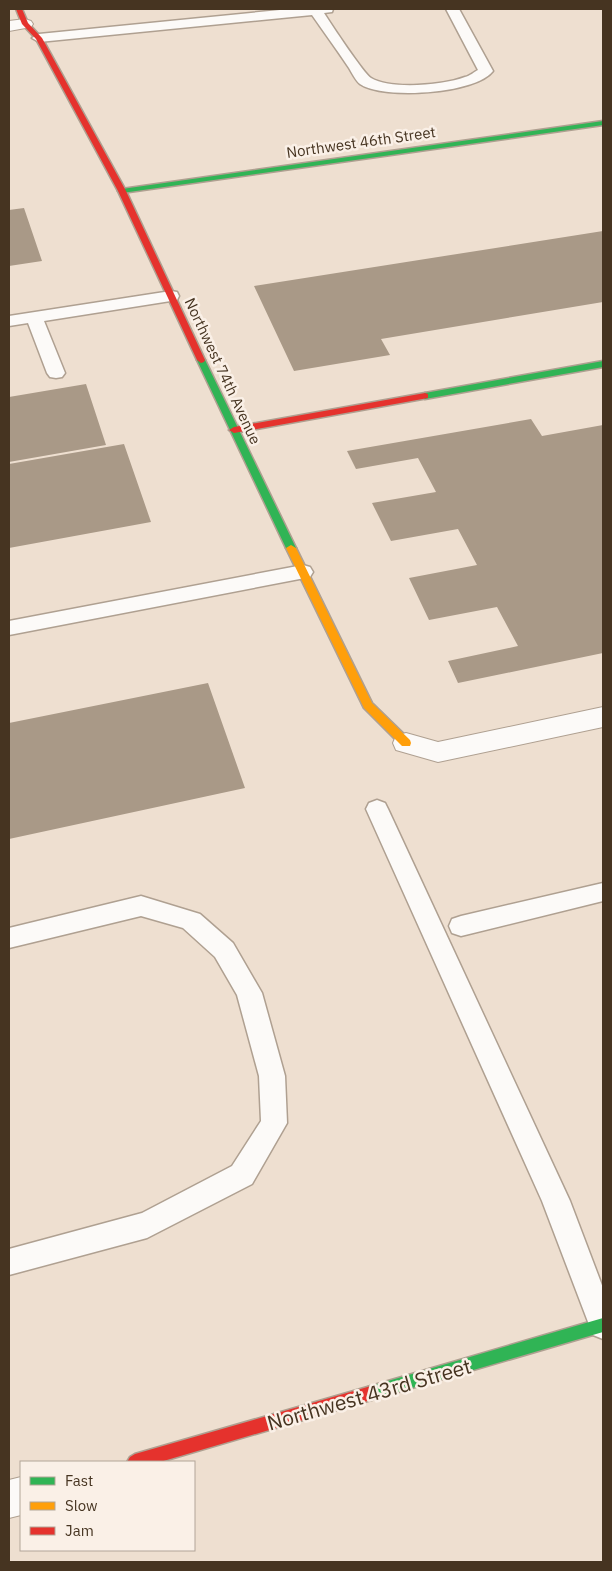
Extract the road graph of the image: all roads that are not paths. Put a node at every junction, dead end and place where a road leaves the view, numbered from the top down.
1 (321, 9) edge
2 (453, 9) edge
3 (22, 16) edge
4 (9, 26) edge
5 (39, 38) junction
6 (603, 123) edge
7 (122, 191) junction
8 (171, 296) junction
9 (34, 317) junction
10 (9, 321) edge
11 (603, 364) edge
12 (56, 373) dead end
13 (234, 430) junction
14 (303, 572) junction
15 (9, 628) edge
16 (603, 717) edge
17 (406, 743) joint
18 (377, 809) dead end
19 (603, 892) edge
20 (461, 926) dead end
21 (9, 938) edge
22 (9, 1262) edge
23 (603, 1325) edge
24 (138, 1461) edge

1 - 2 lane
1 - 5 lane
3 - 4 street
3 - 5 street, Northwest 74th Avenue
5 - 7 street, Northwest 74th Avenue
6 - 7 street, Northwest 46th Street
7 - 8 street, Northwest 74th Avenue
8 - 9 lane
8 - 13 street, Northwest 74th Avenue
9 - 10 lane
9 - 12 lane
11 - 13 street
13 - 14 street, Northwest 74th Avenue
14 - 15 lane
14 - 17 street, Northwest 74th Avenue
16 - 17 street
18 - 23 lane
19 - 20 lane
21 - 22 lane
23 - 24 street, Northwest 43rd Street

